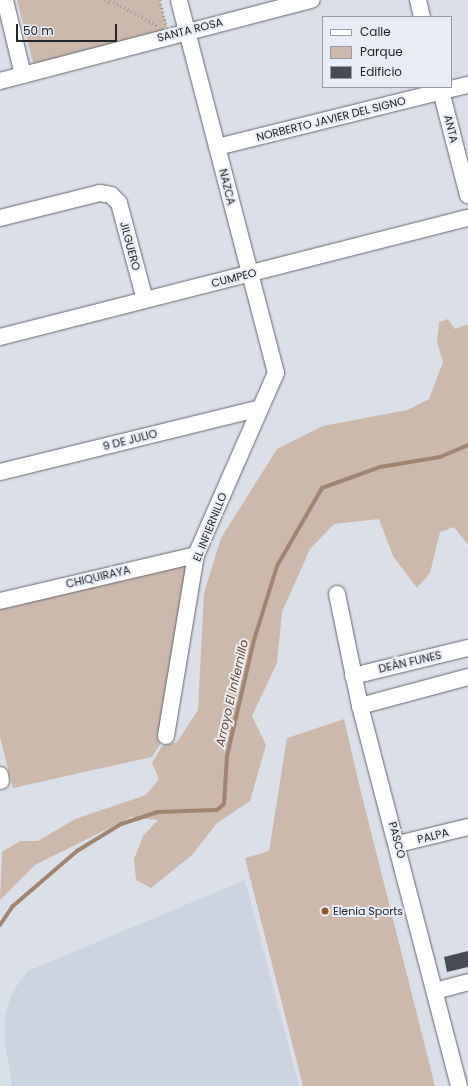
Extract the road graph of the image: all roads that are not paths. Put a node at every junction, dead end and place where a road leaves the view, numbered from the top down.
1 (5, 0) edge
2 (179, 0) edge
3 (312, 0) edge
4 (418, 0) edge
5 (422, 16) edge
6 (187, 31) junction
7 (23, 75) junction
8 (0, 82) edge
9 (468, 85) edge
10 (452, 87) edge
11 (441, 89) edge
12 (217, 147) junction
13 (468, 195) edge
14 (0, 218) edge
15 (468, 218) edge
16 (250, 274) junction
17 (144, 300) junction
18 (0, 337) edge
19 (276, 373) joint
20 (260, 408) junction
21 (0, 472) edge
22 (196, 554) junction
23 (337, 594) dead end
24 (0, 602) edge
25 (468, 648) edge
26 (353, 676) junction
27 (468, 677) edge
28 (360, 706) junction
29 (166, 736) dead end
30 (468, 827) edge
31 (398, 844) junction
32 (468, 982) edge
33 (435, 991) junction
34 (458, 1086) edge

1 - 7 street
2 - 6 street, NAZCA
3 - 6 street, SANTA ROSA
4 - 5 street
6 - 7 street, SANTA ROSA
6 - 12 street, NAZCA
7 - 8 street, SANTA ROSA
9 - 10 street, NORBERTO JAVIER DEL SIGNO
11 - 12 street, NORBERTO JAVIER DEL SIGNO
11 - 13 street, ANTA
12 - 16 street, NAZCA
14 - 17 street, JILGUERO
15 - 16 street, CUMPEO
16 - 17 street, CUMPEO
16 - 19 street, NAZCA
17 - 18 street, CUMPEO
19 - 20 street, EL INFIERNILLO
20 - 21 street, 9 DE JULIO
20 - 22 street, EL INFIERNILLO
22 - 24 street, CHIQUIRAYA
22 - 29 street, EL INFIERNILLO
23 - 26 street, PASCO
25 - 26 street, DEÁN FUNES
26 - 28 street, PASCO
27 - 28 street
28 - 31 street, PASCO
30 - 31 street, PALPA
31 - 33 street, PASCO
32 - 33 street
33 - 34 street, PASCO

